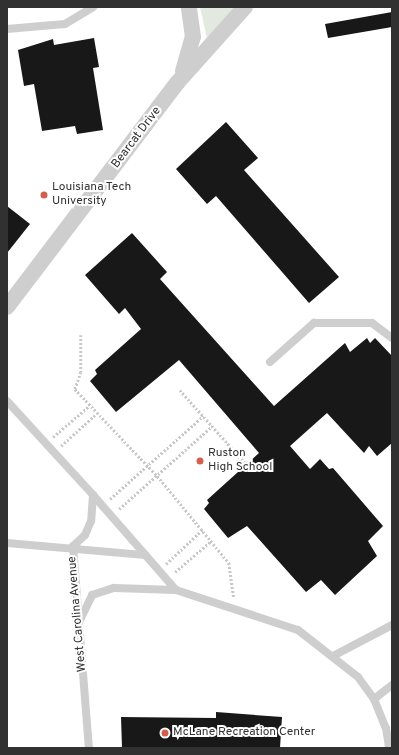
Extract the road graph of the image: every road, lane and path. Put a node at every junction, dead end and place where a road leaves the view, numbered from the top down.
1 (93, 7) edge
2 (189, 7) edge
3 (245, 7) edge
4 (7, 29) edge
5 (177, 83) junction
6 (7, 307) edge
7 (81, 335) dead end
8 (392, 338) edge
9 (270, 362) dead end
10 (180, 390) dead end
11 (7, 401) edge
12 (89, 406) junction
13 (96, 414) junction
14 (203, 416) junction
15 (212, 426) junction
16 (53, 438) dead end
17 (60, 446) dead end
18 (246, 464) dead end
19 (148, 465) junction
20 (157, 475) junction
21 (93, 495) junction
22 (108, 500) dead end
23 (118, 510) dead end
24 (202, 530) junction
25 (211, 541) junction
26 (7, 543) edge
27 (73, 546) junction
28 (145, 554) junction
29 (165, 564) dead end
30 (173, 573) dead end
31 (176, 590) junction
32 (234, 609) junction
33 (79, 623) junction
34 (392, 625) edge
35 (333, 656) junction
36 (392, 685) edge
37 (374, 700) junction
38 (89, 748) edge
39 (389, 748) edge

1 - 4 lane
2 - 5 street, Bearcat Drive
3 - 5 street, Bearcat Drive
5 - 6 street, Bearcat Drive
7 - 12 path
8 - 9 lane
10 - 14 path
11 - 21 lane
12 - 13 path
12 - 16 path
13 - 17 path
13 - 19 path
14 - 15 path
14 - 19 path
15 - 18 path
15 - 20 path
19 - 20 path
19 - 22 path
20 - 23 path
20 - 24 path
21 - 27 lane, West Carolina Avenue
21 - 28 lane
24 - 25 path
24 - 29 path
25 - 30 path
25 - 32 path
26 - 27 lane
27 - 28 lane
27 - 33 lane, West Carolina Avenue
28 - 31 lane
31 - 32 lane
31 - 33 lane
32 - 35 lane
33 - 38 lane, West Carolina Avenue
34 - 35 lane
35 - 37 lane
36 - 37 lane
37 - 39 lane

